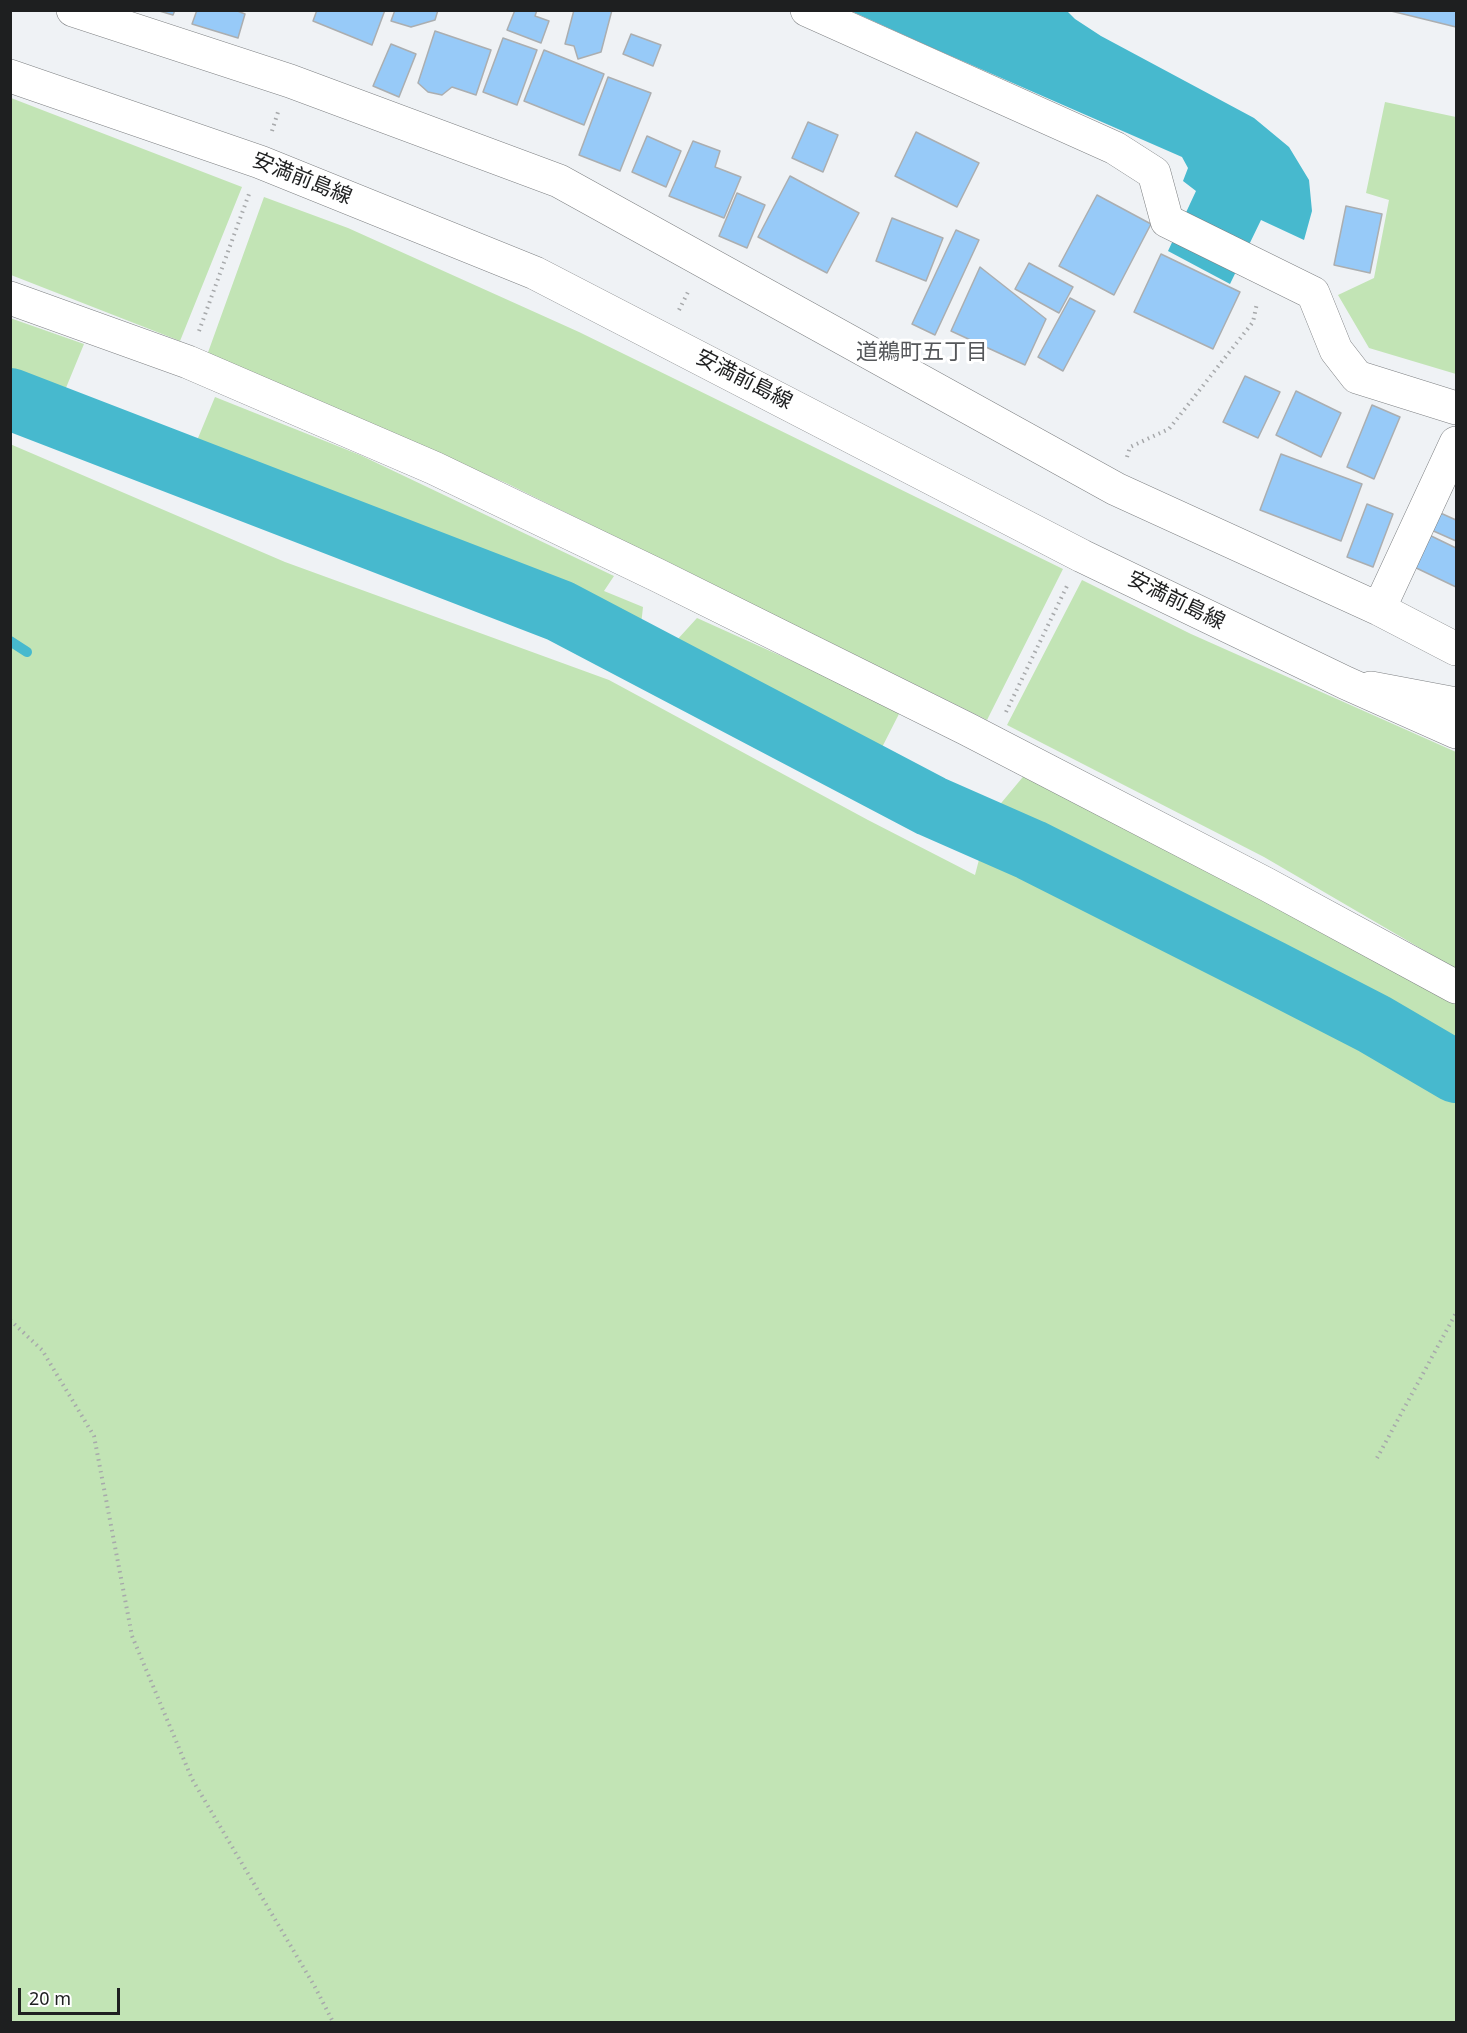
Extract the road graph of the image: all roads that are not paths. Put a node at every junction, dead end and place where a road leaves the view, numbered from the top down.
1 (73, 10) edge
2 (807, 10) edge
3 (10, 76) edge
4 (10, 298) edge
5 (1456, 408) edge
6 (1456, 443) edge
7 (1379, 609) junction
8 (1456, 649) edge
9 (1346, 683) junction
10 (1456, 704) edge
11 (1456, 732) edge
12 (1456, 987) edge

1 - 7 street
2 - 5 street
3 - 9 street, 安満前島線
4 - 12 street
6 - 7 street
7 - 8 street
9 - 10 street
9 - 11 street, 安満前島線

